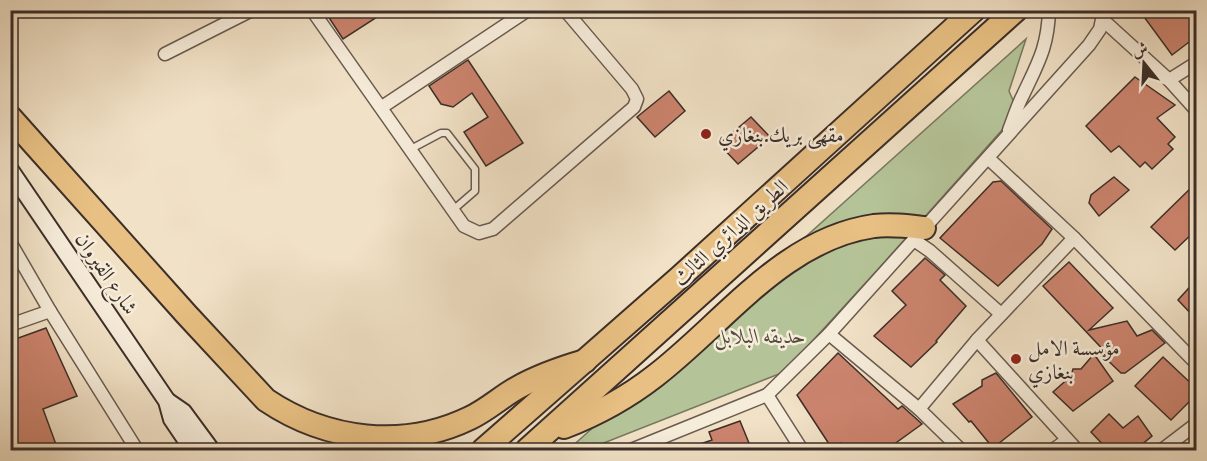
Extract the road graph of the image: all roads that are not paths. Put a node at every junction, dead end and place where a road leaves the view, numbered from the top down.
1 (252, 10) edge
2 (312, 10) edge
3 (528, 10) edge
4 (566, 10) edge
5 (974, 10) edge
6 (1016, 10) edge
7 (1049, 10) edge
8 (1103, 15) edge
9 (165, 54) dead end
10 (1197, 63) edge
11 (1169, 80) junction
12 (382, 107) junction
13 (1197, 110) edge
14 (10, 117) edge
15 (1007, 137) junction
16 (411, 149) junction
17 (988, 158) junction
18 (10, 170) edge
19 (453, 210) junction
20 (919, 234) junction
21 (1074, 238) junction
22 (10, 242) edge
23 (50, 311) junction
24 (1001, 314) junction
25 (10, 325) edge
26 (829, 334) junction
27 (977, 340) junction
28 (585, 361) junction
29 (1197, 363) edge
30 (767, 395) junction
31 (167, 401) junction
32 (919, 409) junction
33 (1197, 424) edge
34 (545, 434) junction
35 (1067, 440) junction
36 (136, 450) edge
37 (193, 450) edge
38 (211, 450) edge
39 (483, 450) edge
40 (527, 450) edge
41 (631, 450) edge
42 (802, 450) edge
43 (961, 450) edge
44 (1053, 450) edge
45 (1077, 450) edge
46 (1162, 450) edge

1 - 9 street
2 - 12 street
3 - 12 street
4 - 19 street
5 - 28 highway, الطريق الدائري الثالث
6 - 34 highway, الطريق الدائري الثالث
7 - 15 street
8 - 11 street
8 - 15 street
10 - 11 street
11 - 13 street
12 - 16 street
14 - 28 highway
15 - 17 street
16 - 19 street
16 - 19 lane
17 - 20 street
17 - 21 street
18 - 31 main road, شارع القيروان
20 - 24 street
20 - 26 street
20 - 34 highway
21 - 24 street
21 - 29 street
22 - 23 street
23 - 25 street
23 - 36 street
24 - 27 street
26 - 30 street
26 - 32 street
27 - 32 street
27 - 35 street
28 - 39 highway, الطريق الدائري الثالث
30 - 41 street
30 - 42 street
31 - 37 main road, شارع القيروان
31 - 38 main road, شارع القيروان
32 - 43 street
33 - 46 street
34 - 40 highway, الطريق الدائري الثالث
35 - 44 street
35 - 45 street

